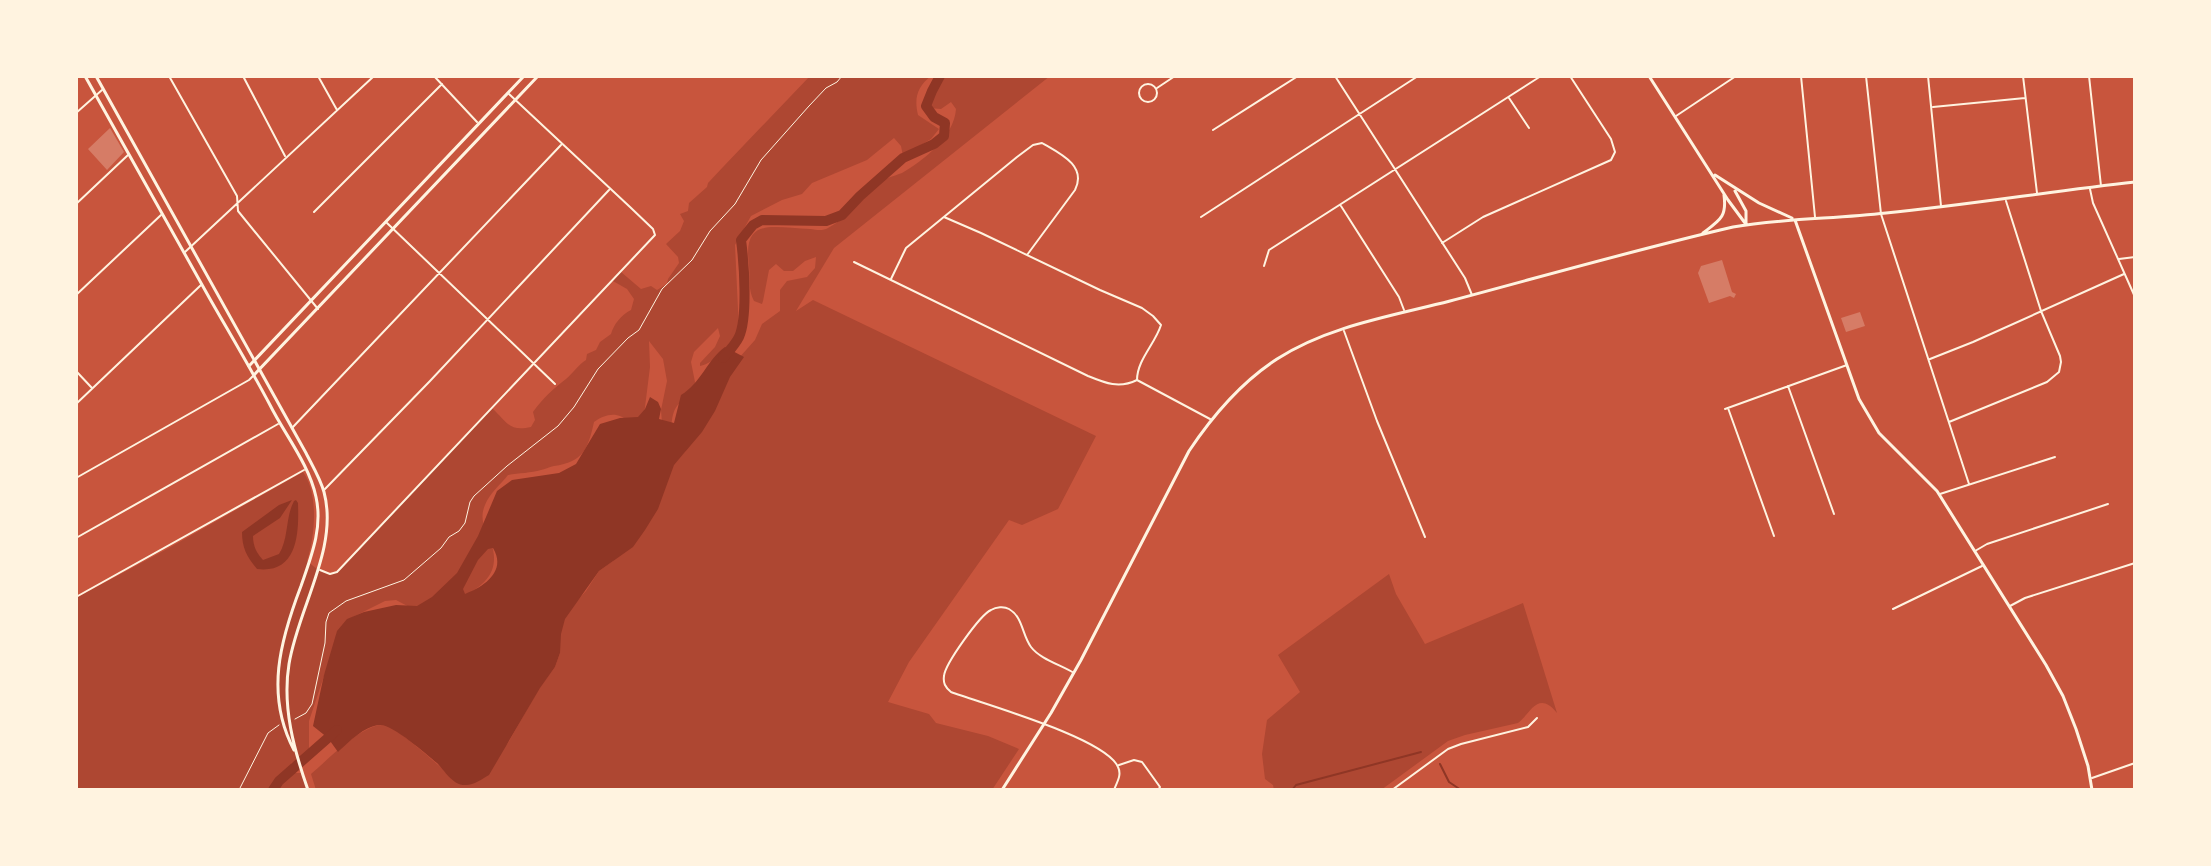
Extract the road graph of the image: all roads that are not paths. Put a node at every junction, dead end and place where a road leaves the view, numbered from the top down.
1 (85, 76) edge
2 (96, 76) edge
3 (169, 76) edge
4 (243, 76) edge
5 (318, 76) edge
6 (374, 76) edge
7 (434, 76) edge
8 (523, 76) edge
9 (538, 76) edge
10 (1175, 76) edge
11 (1298, 76) edge
12 (1335, 76) edge
13 (1418, 76) edge
14 (1541, 76) edge
15 (1570, 76) edge
16 (1649, 76) edge
17 (1736, 76) edge
18 (1801, 76) edge
19 (1866, 76) edge
20 (1928, 76) edge
21 (2023, 76) edge
22 (2089, 76) edge
23 (442, 84) junction
24 (1156, 88) junction
25 (103, 90) junction
26 (508, 93) junction
27 (96, 95) junction
28 (1509, 97) junction
29 (2025, 98) junction
30 (516, 100) junction
31 (1932, 107) junction
32 (337, 110) junction
33 (76, 113) edge
34 (1360, 114) junction
35 (1675, 116) junction
36 (479, 124) junction
37 (1529, 128) dead end
38 (1213, 130) dead end
39 (562, 144) junction
40 (129, 154) junction
41 (286, 158) junction
42 (1396, 171) junction
43 (1710, 172) junction
44 (2135, 182) edge
45 (2101, 186) junction
46 (1733, 188) junction
47 (2089, 188) junction
48 (610, 189) junction
49 (1723, 191) junction
50 (2037, 194) junction
51 (2006, 200) junction
52 (76, 204) edge
53 (237, 204) junction
54 (1340, 205) junction
55 (1941, 208) junction
56 (314, 212) dead end
57 (162, 214) junction
58 (1881, 214) junction
59 (943, 217) junction
60 (1201, 217) dead end
61 (1815, 218) junction
62 (1795, 220) junction
63 (386, 222) junction
64 (1746, 225) junction
65 (393, 229) junction
66 (1702, 234) junction
67 (1442, 243) junction
68 (190, 247) junction
69 (184, 253) junction
70 (1027, 255) junction
71 (2135, 257) edge
72 (2118, 259) junction
73 (854, 262) dead end
74 (1264, 266) dead end
75 (440, 273) junction
76 (2124, 274) junction
77 (890, 280) junction
78 (202, 284) junction
79 (76, 295) edge
80 (1472, 295) junction
81 (2135, 297) edge
82 (312, 300) junction
83 (318, 309) junction
84 (2041, 311) junction
85 (1404, 312) junction
86 (487, 319) junction
87 (1344, 329) junction
88 (1928, 359) junction
89 (254, 361) junction
90 (534, 364) junction
91 (1847, 365) junction
92 (249, 366) junction
93 (258, 370) junction
94 (76, 371) edge
95 (254, 375) junction
96 (1137, 380) junction
97 (555, 384) dead end
98 (1788, 386) junction
99 (93, 389) junction
100 (76, 404) edge
101 (1211, 419) junction
102 (1949, 422) junction
103 (279, 423) junction
104 (291, 429) junction
105 (2055, 457) dead end
106 (305, 469) junction
107 (76, 478) edge
108 (1969, 484) junction
109 (323, 490) junction
110 (1939, 494) junction
111 (2108, 504) dead end
112 (1834, 514) dead end
113 (1774, 536) dead end
114 (1425, 537) dead end
115 (76, 538) edge
116 (1975, 552) junction
117 (2135, 563) edge
118 (1983, 566) junction
119 (317, 569) junction
120 (76, 597) edge
121 (2009, 607) junction
122 (1893, 609) dead end
123 (1074, 673) junction
124 (1537, 718) dead end
125 (1043, 724) junction
126 (295, 754) junction
127 (2135, 763) edge
128 (1118, 766) junction
129 (2091, 778) junction
130 (308, 790) edge
131 (1002, 790) edge
132 (1114, 790) edge
133 (1158, 790) edge
134 (1392, 790) edge
135 (2092, 790) edge

1 - 27 main road
2 - 25 main road
3 - 53 street
4 - 41 street
5 - 32 street
6 - 32 street
7 - 23 street
8 - 26 main road
9 - 30 main road
10 - 24 street
11 - 38 street
12 - 34 street
13 - 34 street
14 - 28 street
15 - 67 street
16 - 35 main road
17 - 35 street
18 - 61 street
19 - 58 street
20 - 31 street
21 - 29 street
22 - 45 street
23 - 36 street
23 - 56 street
24 - 24 street
25 - 27 street
25 - 68 main road
26 - 30 street
26 - 36 main road
27 - 33 street
27 - 40 main road
28 - 37 street
28 - 42 street
29 - 31 street
29 - 50 street
30 - 39 street
30 - 65 main road
31 - 55 street
32 - 41 street
34 - 42 street
34 - 60 street
35 - 43 main road
36 - 63 main road
39 - 48 street
39 - 75 street
40 - 52 street
40 - 57 main road
41 - 53 street
42 - 54 street
42 - 67 street
43 - 46 main road
43 - 49 main road
44 - 45 main road
45 - 47 main road
46 - 62 main road
46 - 64 main road
47 - 50 main road
47 - 72 street
48 - 86 street
48 - 90 street
49 - 64 main road
49 - 66 main road
50 - 51 main road
51 - 55 main road
51 - 84 street
53 - 68 street
53 - 82 street
54 - 74 street
54 - 85 street
55 - 58 main road
57 - 69 main road
57 - 79 street
58 - 61 main road
58 - 88 street
59 - 70 street
59 - 70 street
59 - 77 street
61 - 62 main road
62 - 64 main road
62 - 91 main road
63 - 65 street
63 - 82 main road
64 - 66 main road
65 - 75 street
65 - 83 main road
66 - 80 main road
67 - 80 street
68 - 69 street
68 - 89 main road
69 - 78 main road
70 - 96 street
71 - 72 street
72 - 76 street
73 - 77 street
75 - 86 street
75 - 104 street
76 - 81 street
76 - 84 street
77 - 96 street
78 - 92 main road
78 - 99 street
80 - 85 main road
82 - 83 street
82 - 89 main road
83 - 93 main road
84 - 88 street
84 - 102 street
85 - 87 main road
86 - 90 street
86 - 109 street
87 - 101 main road
87 - 114 street
88 - 102 street
89 - 92 main road
89 - 93 main road
90 - 97 street
90 - 119 street
91 - 98 street
91 - 110 main road
92 - 95 main road
93 - 95 main road
93 - 104 main road
94 - 99 street
95 - 103 main road
95 - 107 street
96 - 101 street
98 - 112 street
98 - 113 street
99 - 100 street
101 - 123 main road
102 - 108 street
103 - 106 main road
103 - 115 street
104 - 109 main road
105 - 108 street
106 - 120 street
106 - 126 main road
108 - 110 street
109 - 119 main road
110 - 116 main road
111 - 116 street
116 - 118 main road
117 - 121 street
118 - 121 main road
118 - 122 street
119 - 126 main road
121 - 129 main road
123 - 125 main road
123 - 125 street
124 - 134 street
125 - 128 street
125 - 131 main road
126 - 130 main road
127 - 129 street
128 - 132 street
128 - 133 street
129 - 135 main road

